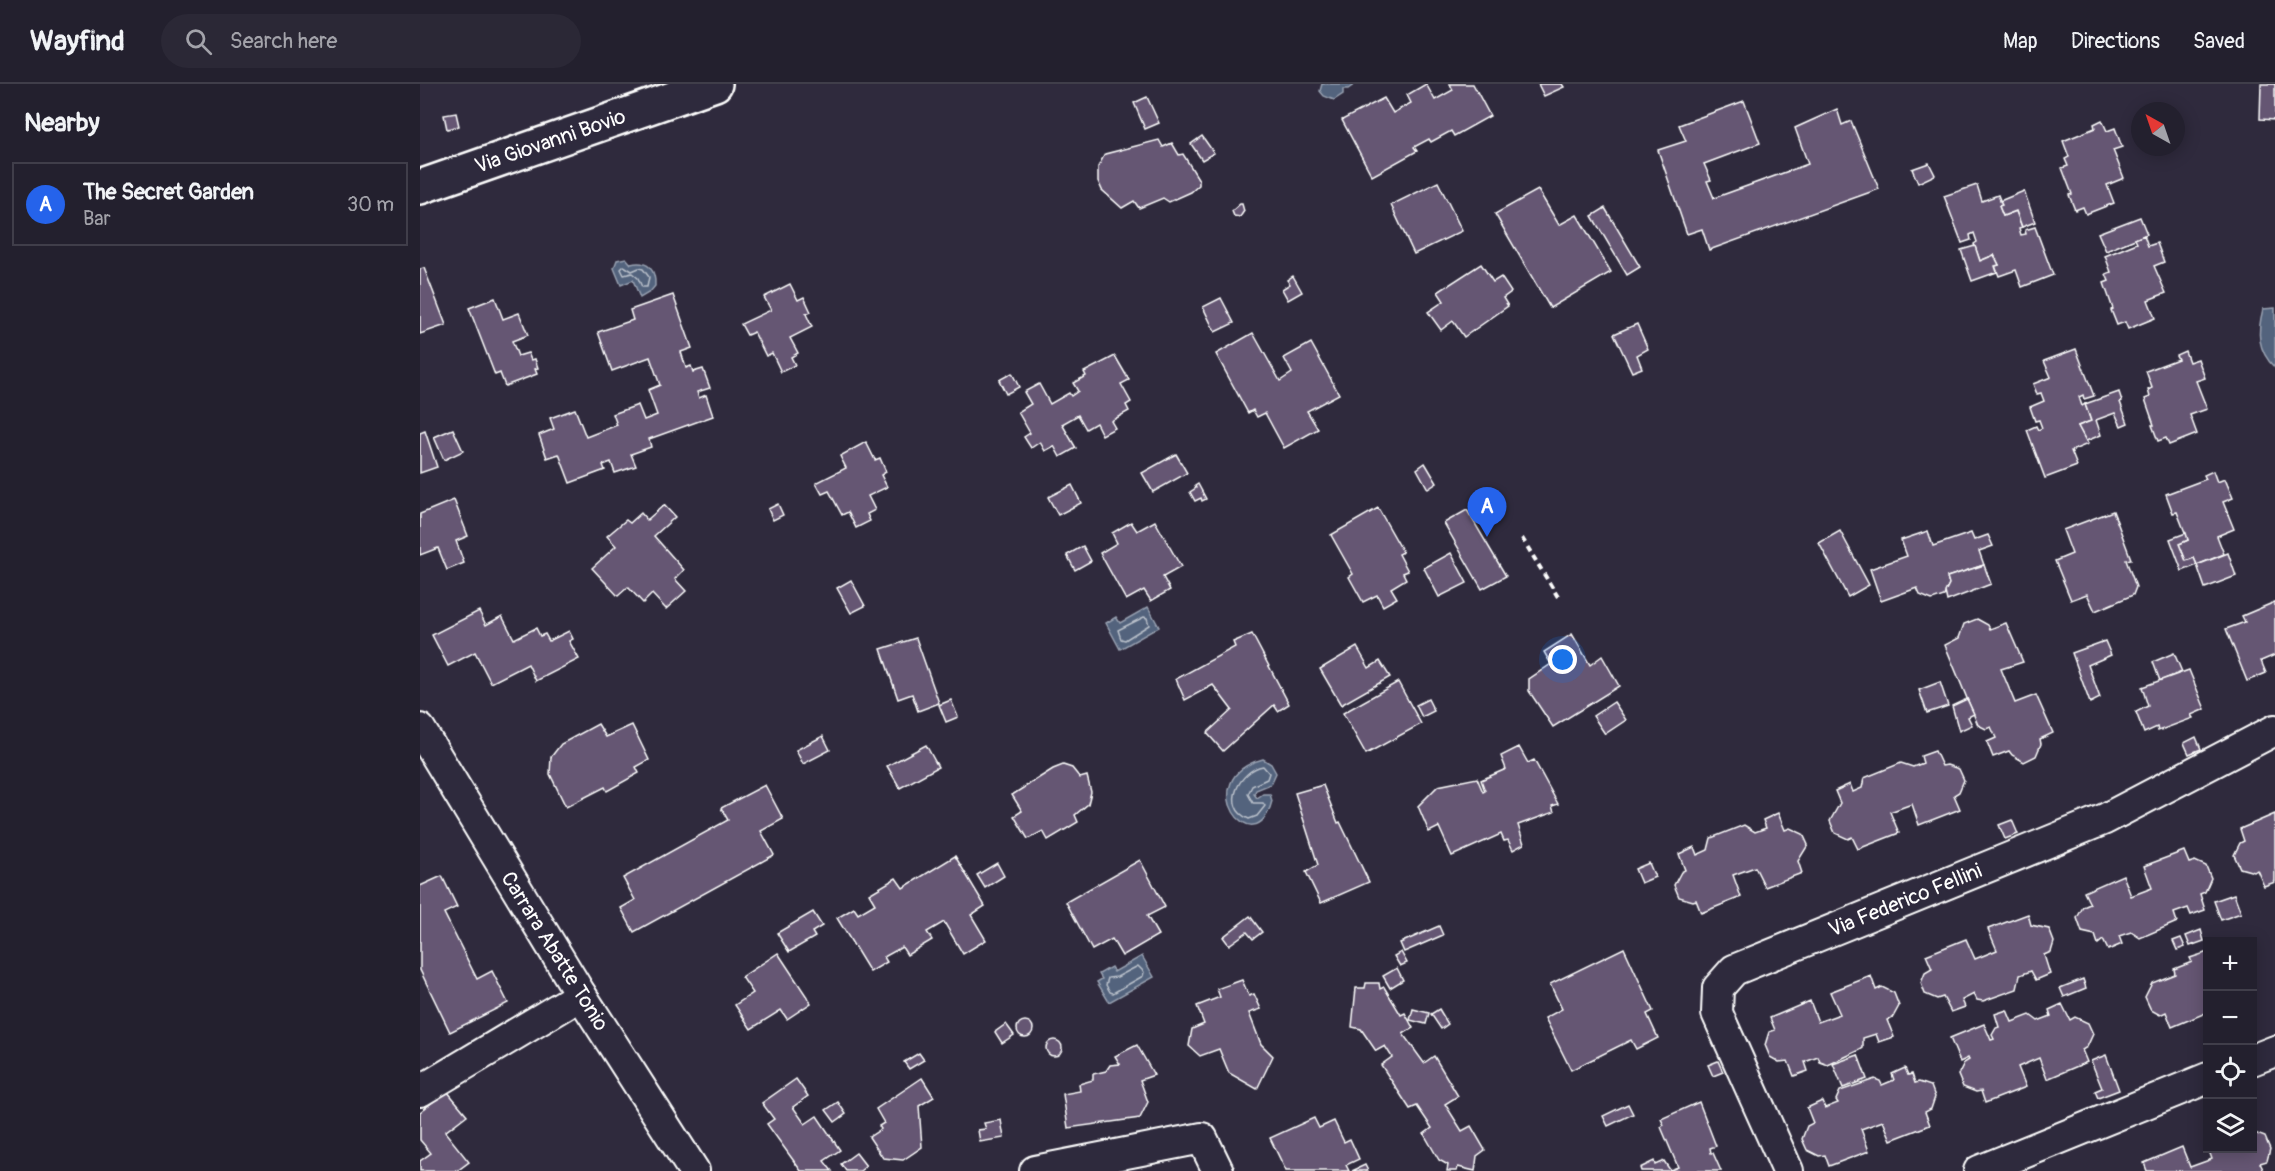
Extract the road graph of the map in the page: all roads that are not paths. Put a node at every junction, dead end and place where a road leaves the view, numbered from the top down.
1 (715, 84) edge
2 (420, 187) edge
3 (420, 729) edge
4 (2275, 730) edge
5 (581, 995) junction
6 (2275, 1051) edge
7 (2257, 1058) edge
8 (2203, 1080) edge
9 (420, 1091) edge
10 (694, 1171) edge
11 (1035, 1171) edge
12 (1218, 1171) edge
13 (1788, 1171) edge
14 (1979, 1171) edge

1 - 2 main road, Via Giovanni Bovio
3 - 5 street, Carrara Abatte Tonio
4 - 13 street, Via Federico Fellini
5 - 9 street
5 - 10 street, Carrara Abatte Tonio
6 - 7 street
8 - 14 street
11 - 12 street

